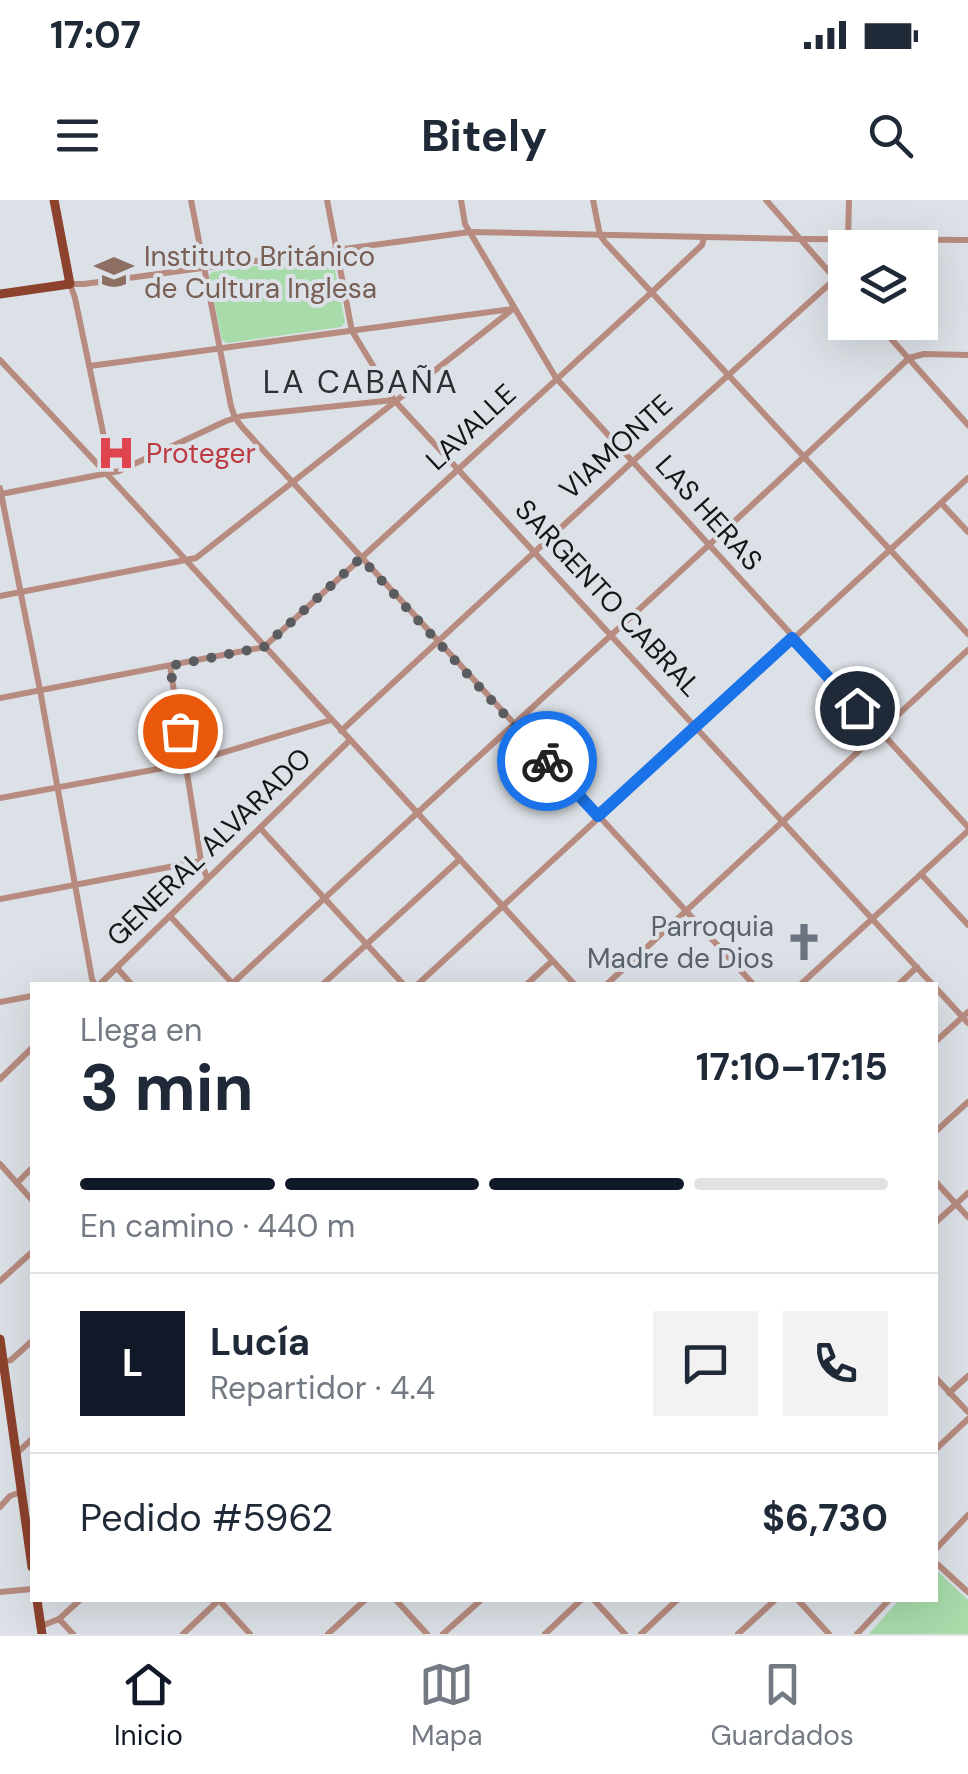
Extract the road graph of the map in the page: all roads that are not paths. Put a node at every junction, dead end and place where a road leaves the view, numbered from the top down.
1 (191, 200) edge
2 (328, 200) edge
3 (461, 200) edge
4 (594, 200) edge
5 (766, 200) edge
6 (849, 200) edge
7 (52, 202) edge
8 (848, 230) edge
9 (470, 232) junction
10 (600, 234) junction
11 (704, 237) junction
12 (800, 239) junction
13 (828, 240) edge
14 (938, 240) edge
15 (968, 240) edge
16 (336, 250) junction
17 (204, 268) junction
18 (828, 271) edge
19 (70, 284) junction
20 (828, 285) edge
21 (652, 292) junction
22 (0, 294) edge
23 (513, 308) junction
24 (352, 331) junction
25 (892, 340) edge
26 (220, 349) junction
27 (968, 355) edge
28 (909, 358) junction
29 (0, 360) edge
30 (90, 366) junction
31 (4, 370) edge
32 (730, 376) junction
33 (556, 378) junction
34 (394, 400) junction
35 (235, 418) junction
36 (968, 425) edge
37 (804, 458) junction
38 (632, 462) junction
39 (458, 469) junction
40 (106, 472) junction
41 (968, 478) edge
42 (292, 482) junction
43 (0, 492) edge
44 (942, 503) junction
45 (968, 532) edge
46 (708, 545) junction
47 (888, 550) junction
48 (535, 552) junction
49 (361, 558) junction
50 (186, 562) junction
51 (20, 592) junction
52 (0, 596) edge
53 (610, 634) junction
54 (968, 634) edge
55 (792, 638) junction
56 (438, 641) junction
57 (264, 647) junction
58 (968, 650) edge
59 (170, 666) junction
60 (40, 690) junction
61 (0, 698) edge
62 (330, 720) junction
63 (513, 724) junction
64 (696, 727) junction
65 (341, 731) junction
66 (879, 731) junction
67 (350, 740) junction
68 (185, 764) junction
69 (56, 788) junction
70 (0, 798) edge
71 (418, 812) junction
72 (598, 816) junction
73 (781, 821) junction
74 (260, 828) junction
75 (968, 829) edge
76 (460, 859) junction
77 (201, 861) junction
78 (921, 874) junction
79 (207, 878) junction
80 (74, 885) junction
81 (323, 898) junction
82 (0, 899) edge
83 (502, 906) junction
84 (686, 911) junction
85 (170, 916) junction
86 (872, 918) junction
87 (968, 926) edge
88 (367, 944) junction
89 (552, 961) junction
90 (917, 967) junction
91 (117, 968) junction
92 (94, 982) edge
93 (101, 982) edge
94 (129, 982) edge
95 (230, 982) edge
96 (234, 982) edge
97 (325, 982) edge
98 (401, 982) edge
99 (419, 982) edge
100 (529, 982) edge
101 (571, 982) edge
102 (609, 982) edge
103 (751, 982) edge
104 (803, 982) edge
105 (901, 982) edge
106 (930, 982) edge
107 (938, 990) edge
108 (30, 996) edge
109 (0, 1002) edge
110 (966, 1017) edge
111 (938, 1040) edge
112 (30, 1050) edge
113 (0, 1079) edge
114 (968, 1102) edge
115 (938, 1129) edge
116 (0, 1164) edge
117 (30, 1170) edge
118 (17, 1183) junction
119 (938, 1185) edge
120 (968, 1193) edge
121 (30, 1198) edge
122 (956, 1204) junction
123 (968, 1218) edge
124 (938, 1220) edge
125 (30, 1254) edge
126 (0, 1281) edge
127 (0, 1339) edge
128 (30, 1343) edge
129 (2, 1363) edge
130 (968, 1376) edge
131 (938, 1380) edge
132 (949, 1393) junction
133 (968, 1416) edge
134 (30, 1441) edge
135 (938, 1447) edge
136 (17, 1453) junction
137 (22, 1491) junction
138 (0, 1507) edge
139 (29, 1514) edge
140 (968, 1515) edge
141 (938, 1547) edge
142 (938, 1565) edge
143 (30, 1589) edge
144 (0, 1592) edge
145 (968, 1592) edge
146 (37, 1602) edge
147 (78, 1602) edge
148 (217, 1602) edge
149 (221, 1602) edge
150 (363, 1602) edge
151 (398, 1602) edge
152 (479, 1602) edge
153 (579, 1602) edge
154 (596, 1602) edge
155 (675, 1602) edge
156 (773, 1602) edge
157 (800, 1602) edge
158 (886, 1602) edge
159 (59, 1619) junction
160 (41, 1630) edge
161 (73, 1634) edge
162 (183, 1634) edge
163 (250, 1634) edge
164 (328, 1634) edge
165 (428, 1634) edge
166 (443, 1634) edge
167 (545, 1634) edge
168 (625, 1634) edge
169 (641, 1634) edge
170 (738, 1634) edge
171 (830, 1634) edge
172 (857, 1634) edge

1 - 17 street
2 - 16 street, SARGENTO CABRAL
3 - 9 street, LAS HERAS
4 - 10 street
5 - 12 street
6 - 8 street
7 - 19 main road
9 - 10 street
9 - 16 street
9 - 23 street, LAS HERAS
10 - 11 street
10 - 21 street
11 - 12 street
11 - 21 street, LAVALLE
12 - 13 street
12 - 18 street
14 - 15 street
16 - 17 street
16 - 24 street, SARGENTO CABRAL
17 - 19 street
17 - 26 street
19 - 22 main road
19 - 30 street
20 - 32 street, VIAMONTE
21 - 32 street
21 - 33 street, LAVALLE
23 - 24 street
23 - 33 street, LAS HERAS
23 - 34 street
24 - 26 street
24 - 34 street, SARGENTO CABRAL
25 - 28 street
26 - 30 street
26 - 35 street
27 - 28 street
28 - 36 street
28 - 37 street
29 - 31 street
30 - 40 street
31 - 40 street
32 - 37 street
32 - 38 street, VIAMONTE
33 - 38 street, LAS HERAS
33 - 39 street, LAVALLE
34 - 35 street
34 - 39 street, SARGENTO CABRAL
34 - 42 street
35 - 40 street
35 - 42 street
37 - 46 street
37 - 47 street
38 - 46 street, LAS HERAS
38 - 48 street, VIAMONTE
39 - 48 street, SARGENTO CABRAL
39 - 49 street, LAVALLE
40 - 43 street
40 - 50 street
41 - 44 street
42 - 49 street
42 - 50 street
43 - 51 street
44 - 45 street
44 - 47 street
46 - 53 street
46 - 55 street, LAS HERAS
47 - 54 street
47 - 55 street
48 - 53 street, SARGENTO CABRAL
48 - 56 street, VIAMONTE
49 - 56 street
49 - 57 street, LAVALLE
50 - 51 street
50 - 57 street
51 - 52 street
51 - 60 street
53 - 63 street
53 - 64 street, SARGENTO CABRAL
55 - 64 street
55 - 66 street, LAS HERAS
56 - 63 street
56 - 65 street, VIAMONTE
57 - 59 street
57 - 62 street
58 - 66 street
59 - 60 street
59 - 68 street
60 - 61 street
60 - 69 street
62 - 65 street
62 - 68 street
63 - 71 street
63 - 72 street
64 - 72 street
64 - 73 street, SARGENTO CABRAL
65 - 67 street
66 - 73 street
66 - 75 street, LAS HERAS
67 - 71 street
67 - 74 street, GENERAL ALVARADO
68 - 69 street
68 - 77 street
69 - 70 street
69 - 80 street
71 - 76 street
71 - 81 street
72 - 83 street
72 - 84 street
73 - 84 street
73 - 86 street, SARGENTO CABRAL
74 - 79 street, GENERAL ALVARADO
74 - 81 street
75 - 78 street
76 - 83 street
76 - 88 street
77 - 79 street
77 - 80 street
78 - 86 street
78 - 87 street
79 - 85 street, GENERAL ALVARADO
80 - 82 street
80 - 92 street
81 - 88 street
81 - 96 street
83 - 89 street
83 - 99 street
84 - 102 street
84 - 103 street
85 - 91 street, GENERAL ALVARADO
85 - 95 street
86 - 90 street, SARGENTO CABRAL
86 - 104 street
88 - 97 street
88 - 98 street
89 - 100 street
89 - 101 street
90 - 105 street
90 - 106 street, SARGENTO CABRAL
91 - 93 street, GENERAL ALVARADO
91 - 94 street
107 - 110 street, SARGENTO CABRAL
108 - 109 street
110 - 111 street
112 - 113 street
114 - 115 street
116 - 118 street
117 - 118 street
118 - 121 street
119 - 122 street
120 - 122 street
122 - 123 street
122 - 124 street
125 - 126 street
127 - 129 main road
128 - 129 street
129 - 136 main road
130 - 132 street
131 - 132 street
132 - 133 street
133 - 135 street
134 - 136 street
136 - 137 main road
137 - 138 street
137 - 139 main road
140 - 141 street
142 - 145 street
143 - 144 street
146 - 160 main road
147 - 159 street
148 - 162 street
149 - 163 street
150 - 164 street
151 - 165 street
152 - 166 street
153 - 167 street
154 - 168 street
155 - 169 street
156 - 170 street
157 - 171 street
158 - 172 street
159 - 160 street
159 - 161 street

